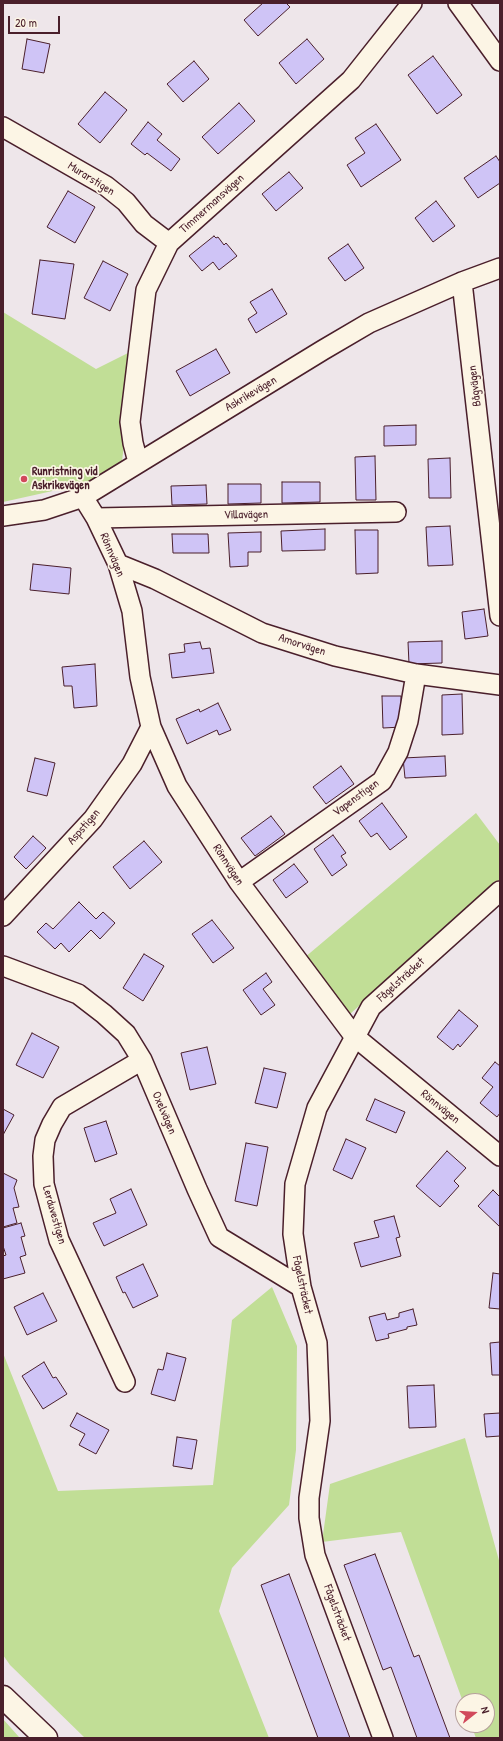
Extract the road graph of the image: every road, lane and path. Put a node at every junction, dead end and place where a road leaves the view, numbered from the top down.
1 (412, 3) edge
2 (458, 3) edge
3 (500, 61) edge
4 (3, 127) edge
5 (169, 243) junction
6 (500, 268) edge
7 (462, 282) junction
8 (138, 462) junction
9 (493, 490) edge
10 (83, 497) junction
11 (396, 512) dead end
12 (3, 516) edge
13 (96, 518) junction
14 (118, 564) junction
15 (500, 616) edge
16 (416, 674) junction
17 (500, 685) edge
18 (151, 727) junction
19 (239, 882) junction
20 (500, 891) edge
21 (3, 916) edge
22 (3, 966) edge
23 (354, 1036) junction
24 (142, 1060) junction
25 (500, 1156) edge
26 (301, 1287) junction
27 (125, 1382) dead end
28 (3, 1697) edge
29 (46, 1738) edge
30 (383, 1738) edge

1 - 5 street, Timmermansvägen
2 - 3 street
4 - 5 street, Murarstigen
5 - 8 street, Timmermansvägen
6 - 7 street, Askrikevägen
7 - 8 street, Askrikevägen
7 - 9 street, Bågvägen
8 - 10 street, Askrikevägen
9 - 15 street, Bågvägen
10 - 12 street, Askrikevägen
10 - 13 street, Rönnvägen
11 - 13 street, Villavägen
13 - 14 street, Rönnvägen
14 - 16 street, Amorvägen
14 - 18 street, Rönnvägen
16 - 17 street, Amorvägen
16 - 19 street, Vapenstigen
18 - 19 street, Rönnvägen
18 - 21 street, Aspstigen
19 - 23 street, Rönnvägen
20 - 23 street, Fågelsträcket
22 - 24 street, Oxelvägen
23 - 25 street, Rönnvägen
23 - 26 street, Fågelsträcket
24 - 26 street, Oxelvägen
24 - 27 street, Lerduvestigen
26 - 30 street, Fågelsträcket
28 - 29 main road

